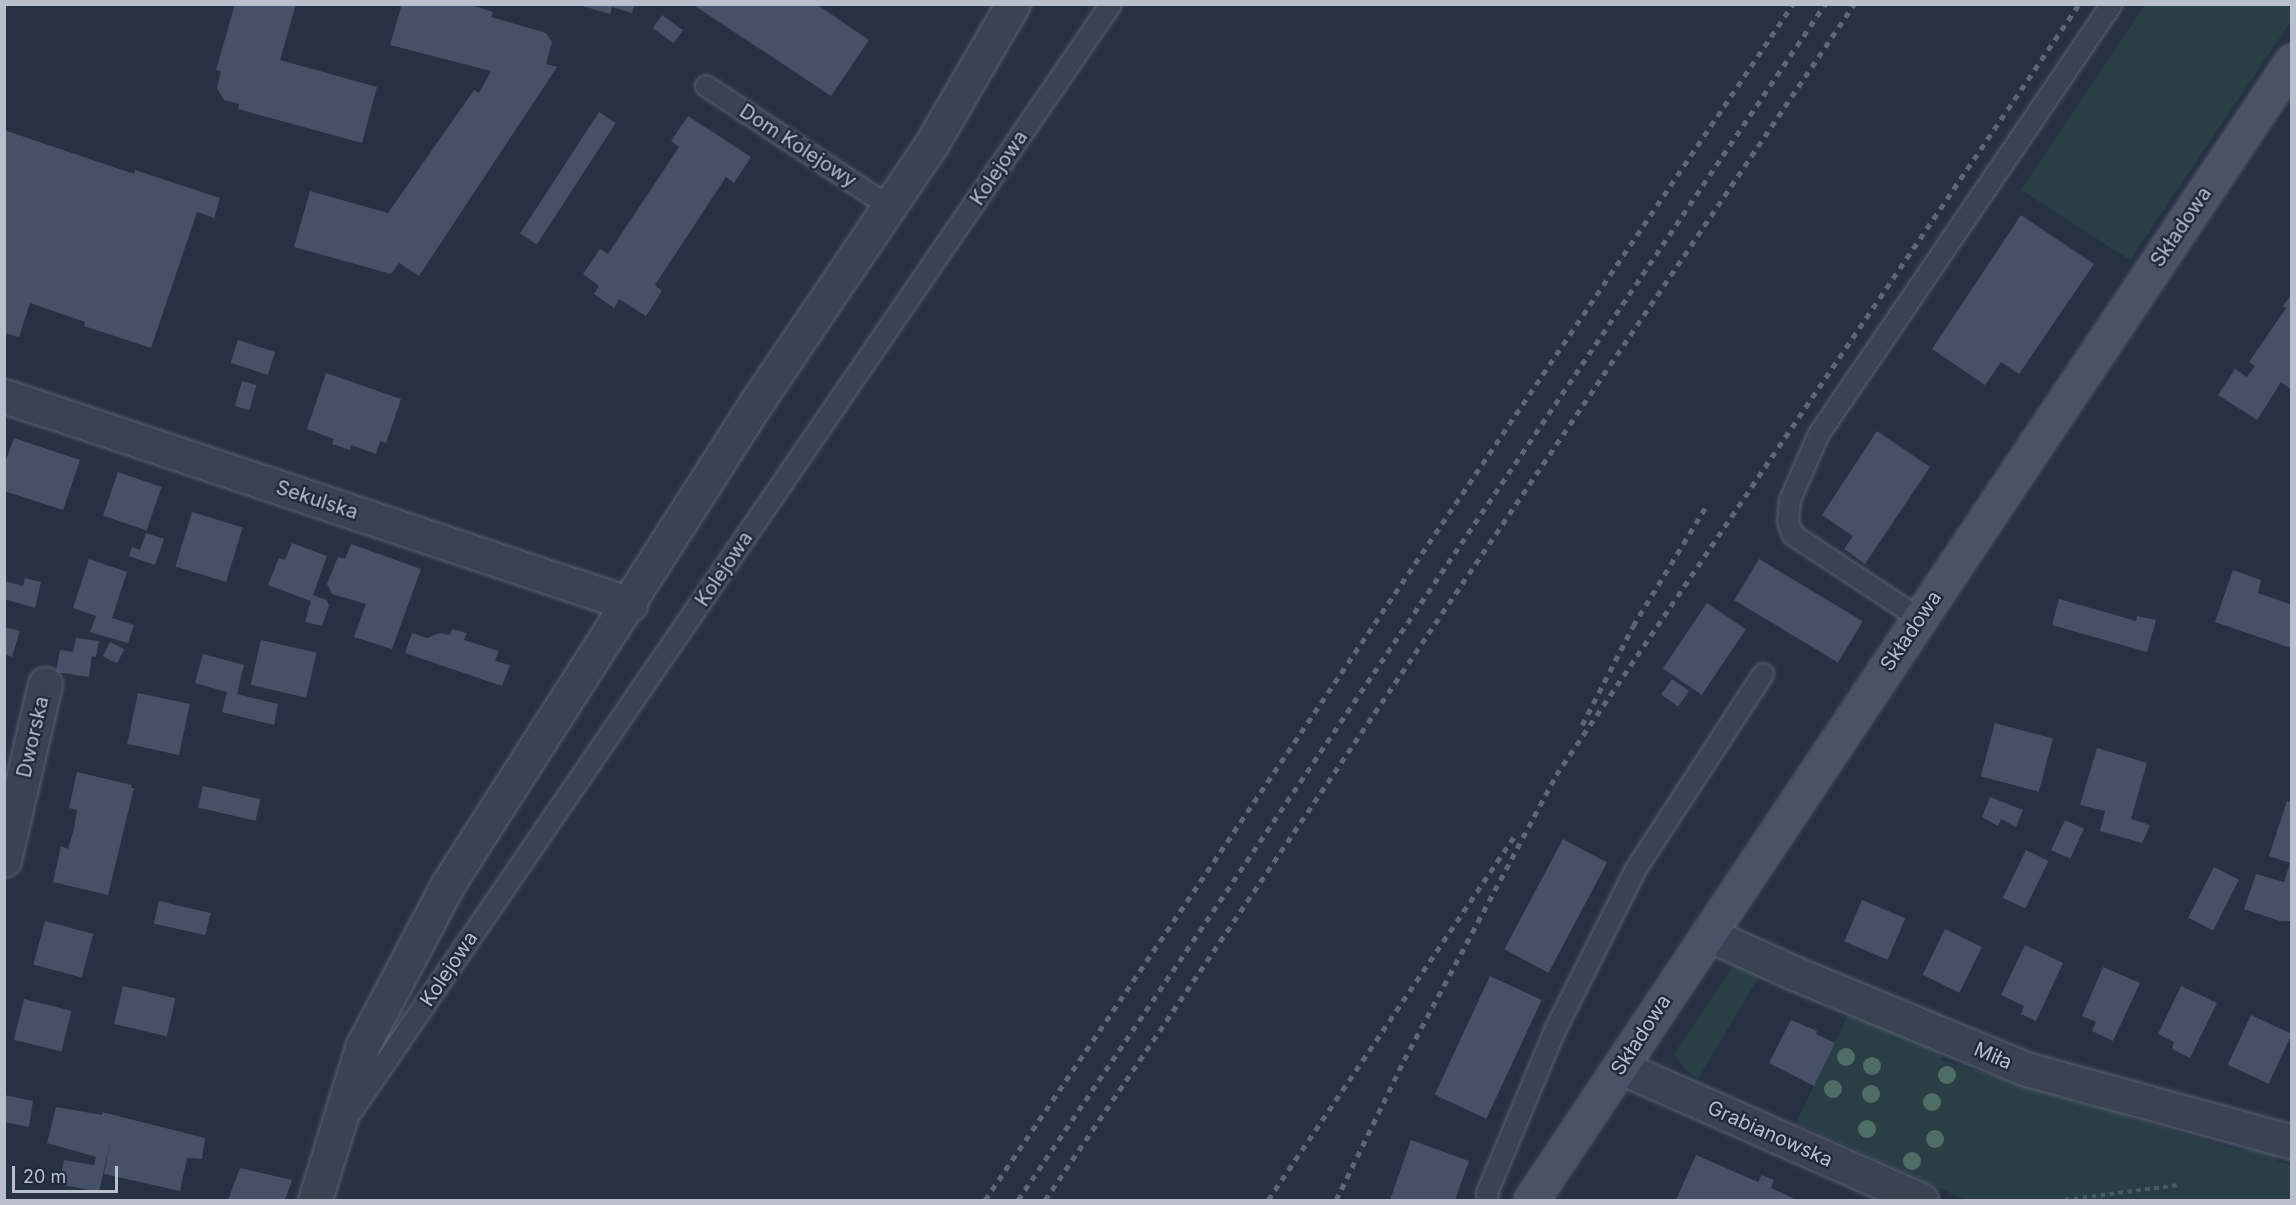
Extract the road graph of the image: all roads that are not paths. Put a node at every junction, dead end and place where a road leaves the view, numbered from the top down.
1 (1013, 4) edge
2 (1111, 4) edge
3 (2112, 4) edge
4 (2292, 61) edge
5 (706, 86) dead end
6 (889, 206) junction
7 (4, 396) edge
8 (630, 604) junction
9 (1919, 618) junction
10 (1763, 674) dead end
11 (45, 684) dead end
12 (4, 860) edge
13 (1707, 934) junction
14 (1620, 1067) junction
15 (336, 1133) junction
16 (2292, 1142) edge
17 (315, 1200) edge
18 (1488, 1200) edge
19 (1531, 1200) edge
20 (1921, 1200) edge

1 - 6 street, Kolejowa
2 - 15 lane, Kolejowa
3 - 9 lane
4 - 9 main road, Składowa
5 - 6 lane, Dom Kolejowy
6 - 8 street, Kolejowa
7 - 8 street, Sekulska
8 - 15 street, Kolejowa
9 - 13 main road, Składowa
10 - 18 lane
11 - 12 street, Dworska
13 - 14 main road, Składowa
13 - 16 street, Miła
14 - 19 main road, Składowa
14 - 20 street, Grabianowska
15 - 17 street, Kolejowa

